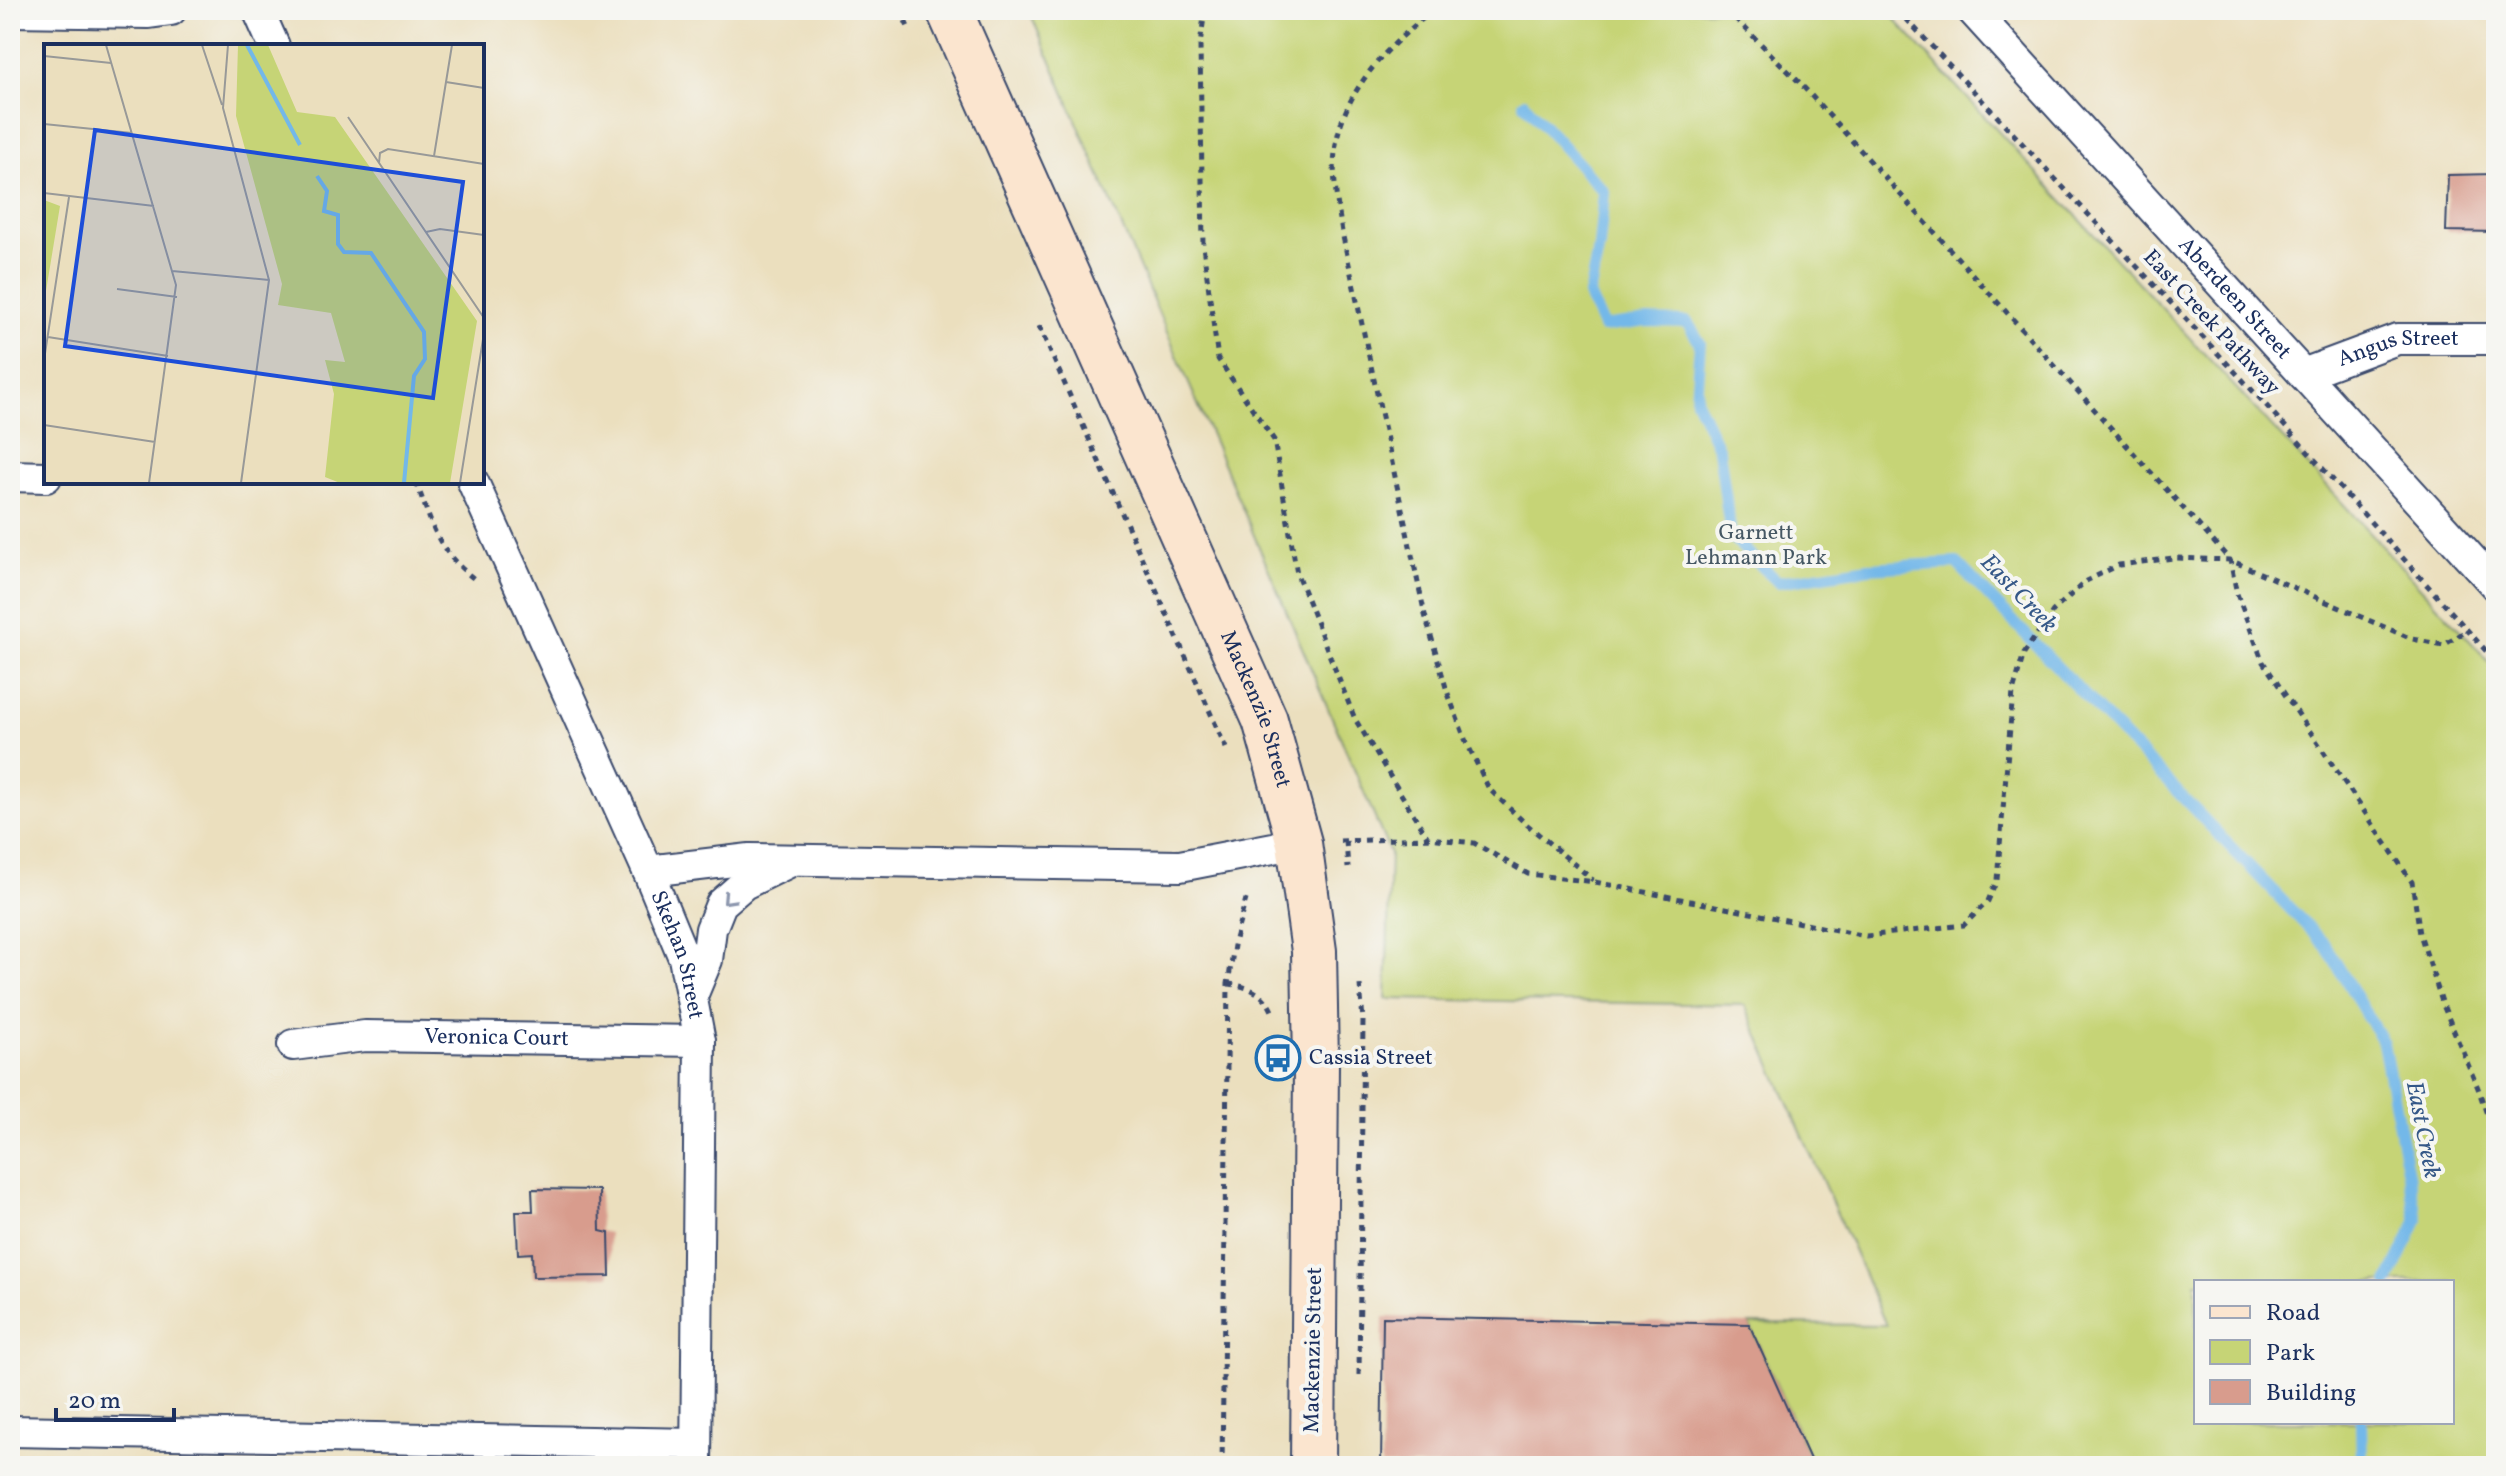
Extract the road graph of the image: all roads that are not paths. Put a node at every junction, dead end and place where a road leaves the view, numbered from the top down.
1 (171, 10) edge
2 (258, 10) edge
3 (949, 10) edge
4 (1972, 10) edge
5 (10, 11) edge
6 (273, 44) edge
7 (2496, 339) edge
8 (2303, 374) junction
9 (10, 476) edge
10 (44, 477) edge
11 (474, 484) edge
12 (2496, 586) edge
13 (1299, 843) junction
14 (794, 859) junction
15 (648, 871) junction
16 (692, 996) junction
17 (700, 1041) junction
18 (293, 1045) dead end
19 (10, 1431) edge
20 (696, 1455) edge
21 (1313, 1466) edge

1 - 5 street
2 - 6 street
3 - 13 main road, Mackenzie Street
4 - 8 street, Aberdeen Street
7 - 8 street, Angus Street
8 - 12 street, Aberdeen Street
9 - 10 street
11 - 15 street, Skehan Street
13 - 14 street
13 - 21 main road, Mackenzie Street
14 - 15 street
14 -> 16 street
15 - 16 street, Skehan Street
16 - 17 street, Skehan Street
17 - 18 street, Veronica Court
17 - 20 street, Skehan Street
19 - 20 street

